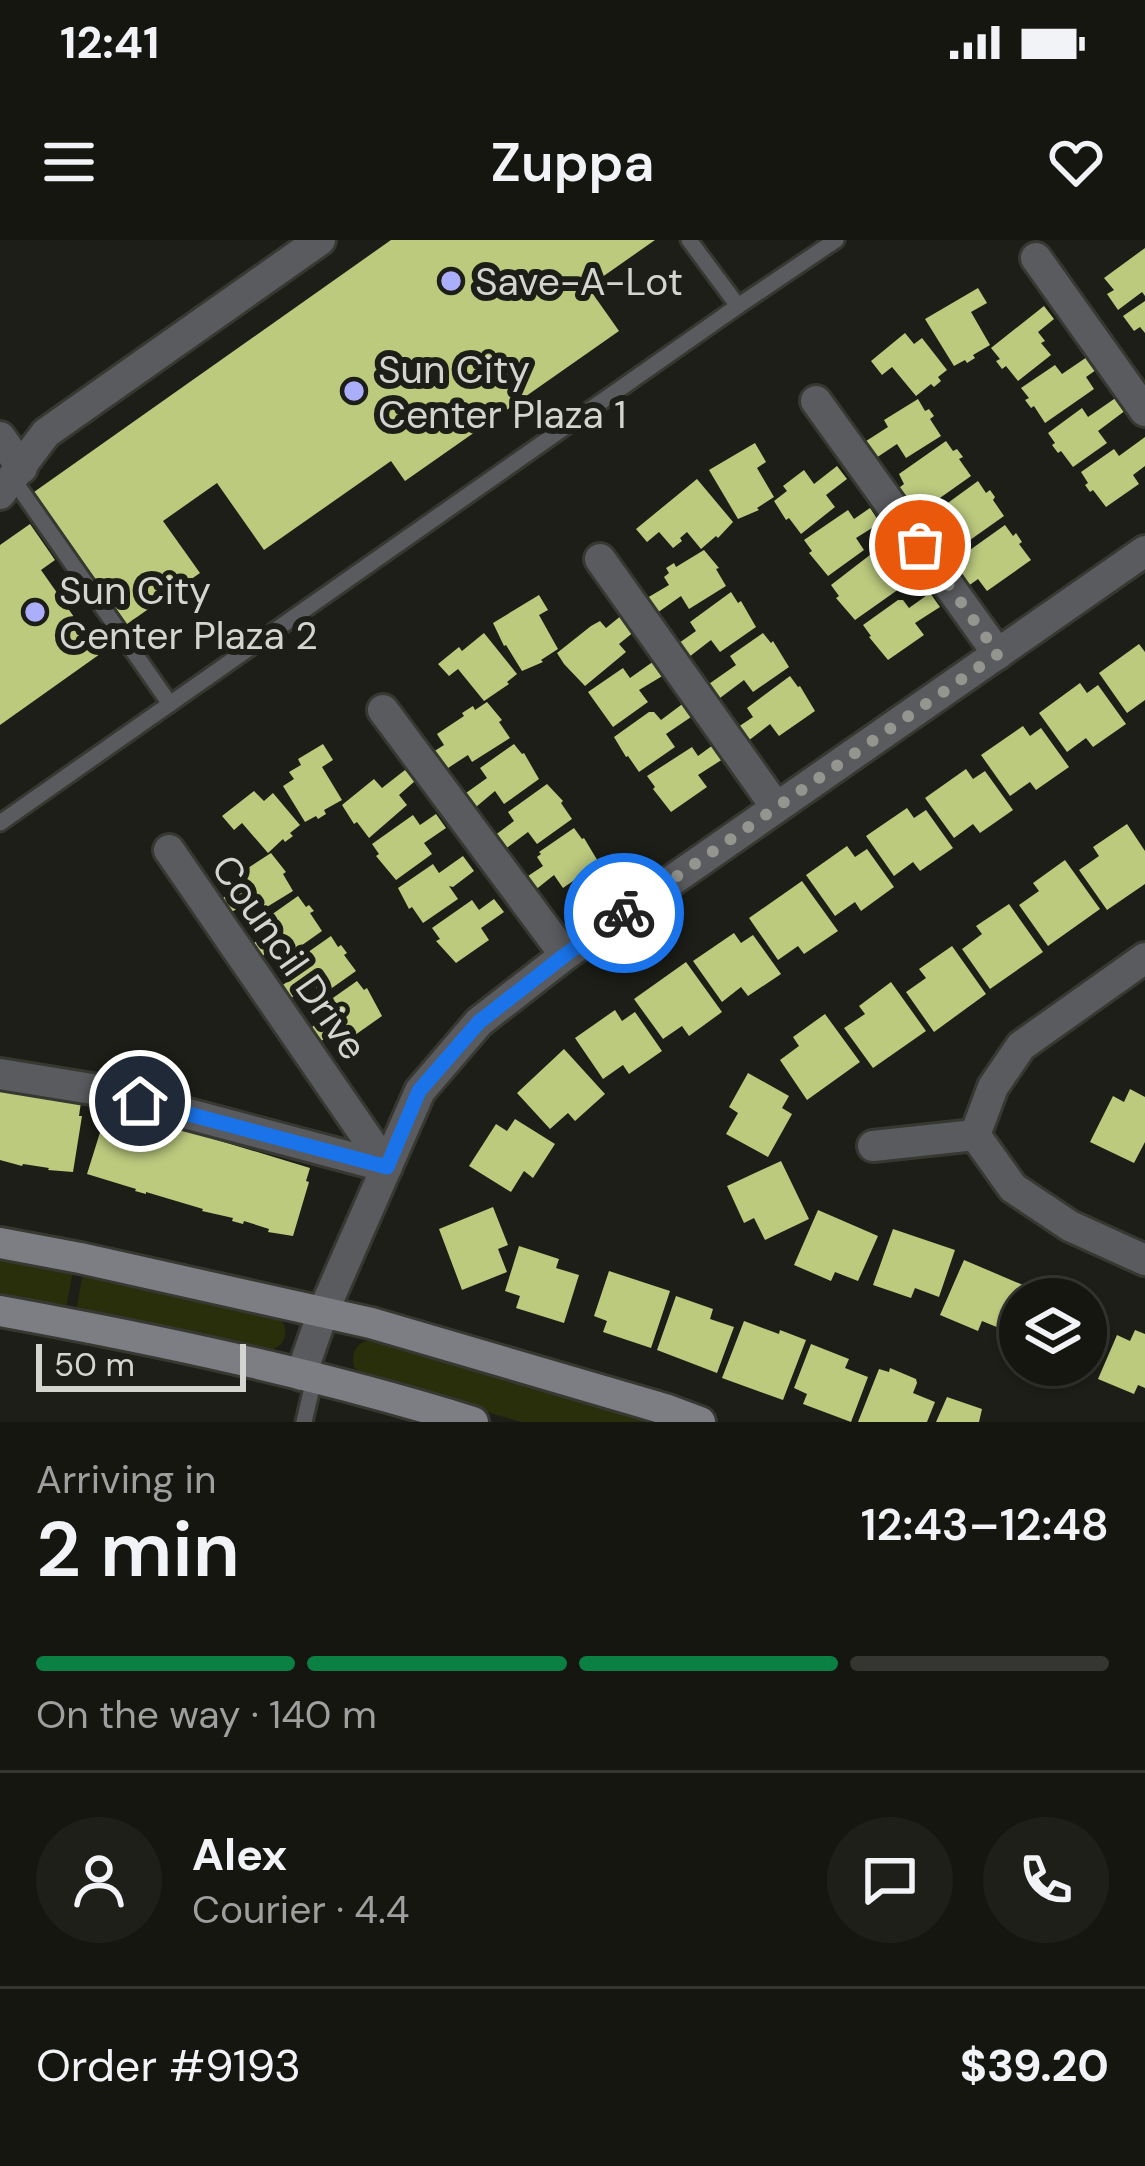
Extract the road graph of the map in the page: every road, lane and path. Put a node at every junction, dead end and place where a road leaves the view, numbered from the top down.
1 (320, 240) edge
2 (689, 240) edge
3 (836, 240) edge
4 (1036, 258) dead end
5 (739, 306) junction
6 (816, 401) dead end
7 (1145, 411) edge
8 (0, 437) edge
9 (11, 480) edge
10 (1145, 551) edge
11 (600, 559) dead end
12 (998, 654) junction
13 (170, 704) junction
14 (382, 710) dead end
15 (776, 807) junction
16 (0, 823) edge
17 (169, 850) dead end
18 (565, 955) junction
19 (1145, 958) edge
20 (0, 1074) edge
21 (975, 1135) junction
22 (873, 1146) dead end
23 (387, 1167) junction
24 (0, 1243) edge
25 (1145, 1260) edge
26 (0, 1311) edge
27 (323, 1312) junction
28 (308, 1377) junction
29 (304, 1422) edge
30 (473, 1422) edge
31 (700, 1422) edge

1 - 9 street
2 - 5 lane
3 - 5 lane
4 - 7 street
5 - 13 lane
6 - 12 street
8 - 9 street
9 - 13 lane
10 - 12 street
11 - 15 street
12 - 15 street
13 - 16 lane
14 - 18 street
15 - 18 street
17 - 23 street, Council Drive
18 - 23 street
19 - 21 street
20 - 23 street
21 - 22 street
21 - 25 street
23 - 27 street
24 - 27 street
26 - 28 street
27 - 28 street
27 - 31 street
28 - 29 lane
28 - 30 street

